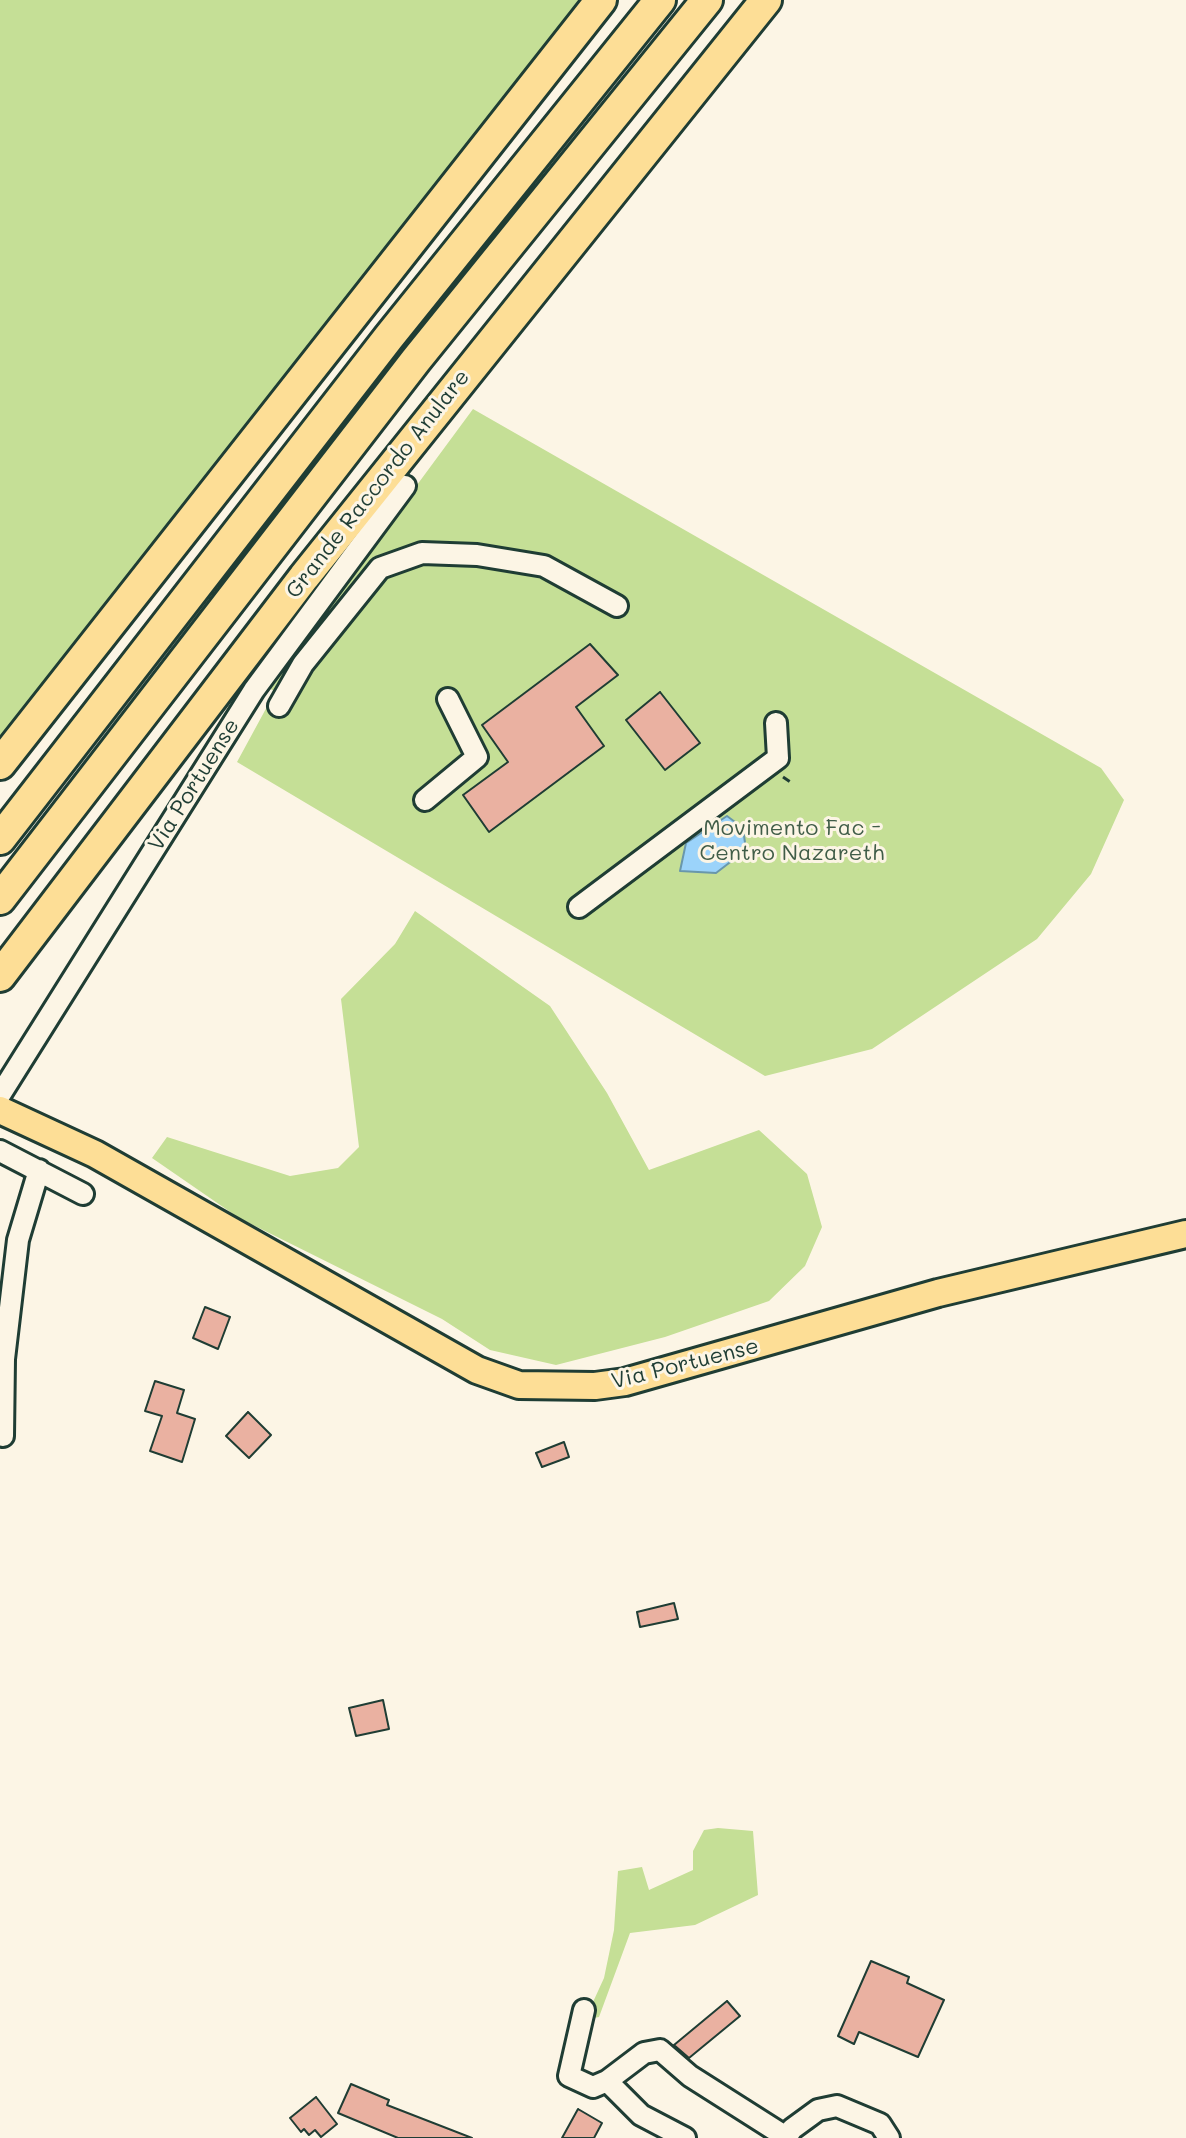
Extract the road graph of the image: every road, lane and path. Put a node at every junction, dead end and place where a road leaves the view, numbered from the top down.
1 (601, 0) edge
2 (660, 0) edge
3 (707, 0) edge
4 (766, 0) edge
5 (405, 486) dead end
6 (617, 606) dead end
7 (448, 699) dead end
8 (279, 706) dead end
9 (776, 723) dead end
10 (0, 764) edge
11 (425, 800) dead end
12 (0, 839) edge
13 (0, 899) edge
14 (579, 907) dead end
15 (0, 976) edge
16 (0, 1095) edge
17 (0, 1110) edge
18 (0, 1151) edge
19 (39, 1170) junction
20 (83, 1194) dead end
21 (1186, 1234) edge
22 (3, 1436) dead end
23 (584, 2010) dead end
24 (607, 2081) junction
25 (685, 2138) edge
26 (786, 2138) edge
27 (889, 2138) edge

1 - 10 highway
2 - 12 highway
3 - 13 highway, Grande Raccordo Anulare
4 - 15 highway, Grande Raccordo Anulare
5 - 16 street, Via Portuense
6 - 8 street
7 - 11 street
9 - 14 street
17 - 21 main road, Via Portuense
18 - 19 street
19 - 20 street
19 - 22 street
23 - 24 street
24 - 25 street
24 - 26 street
26 - 27 street

